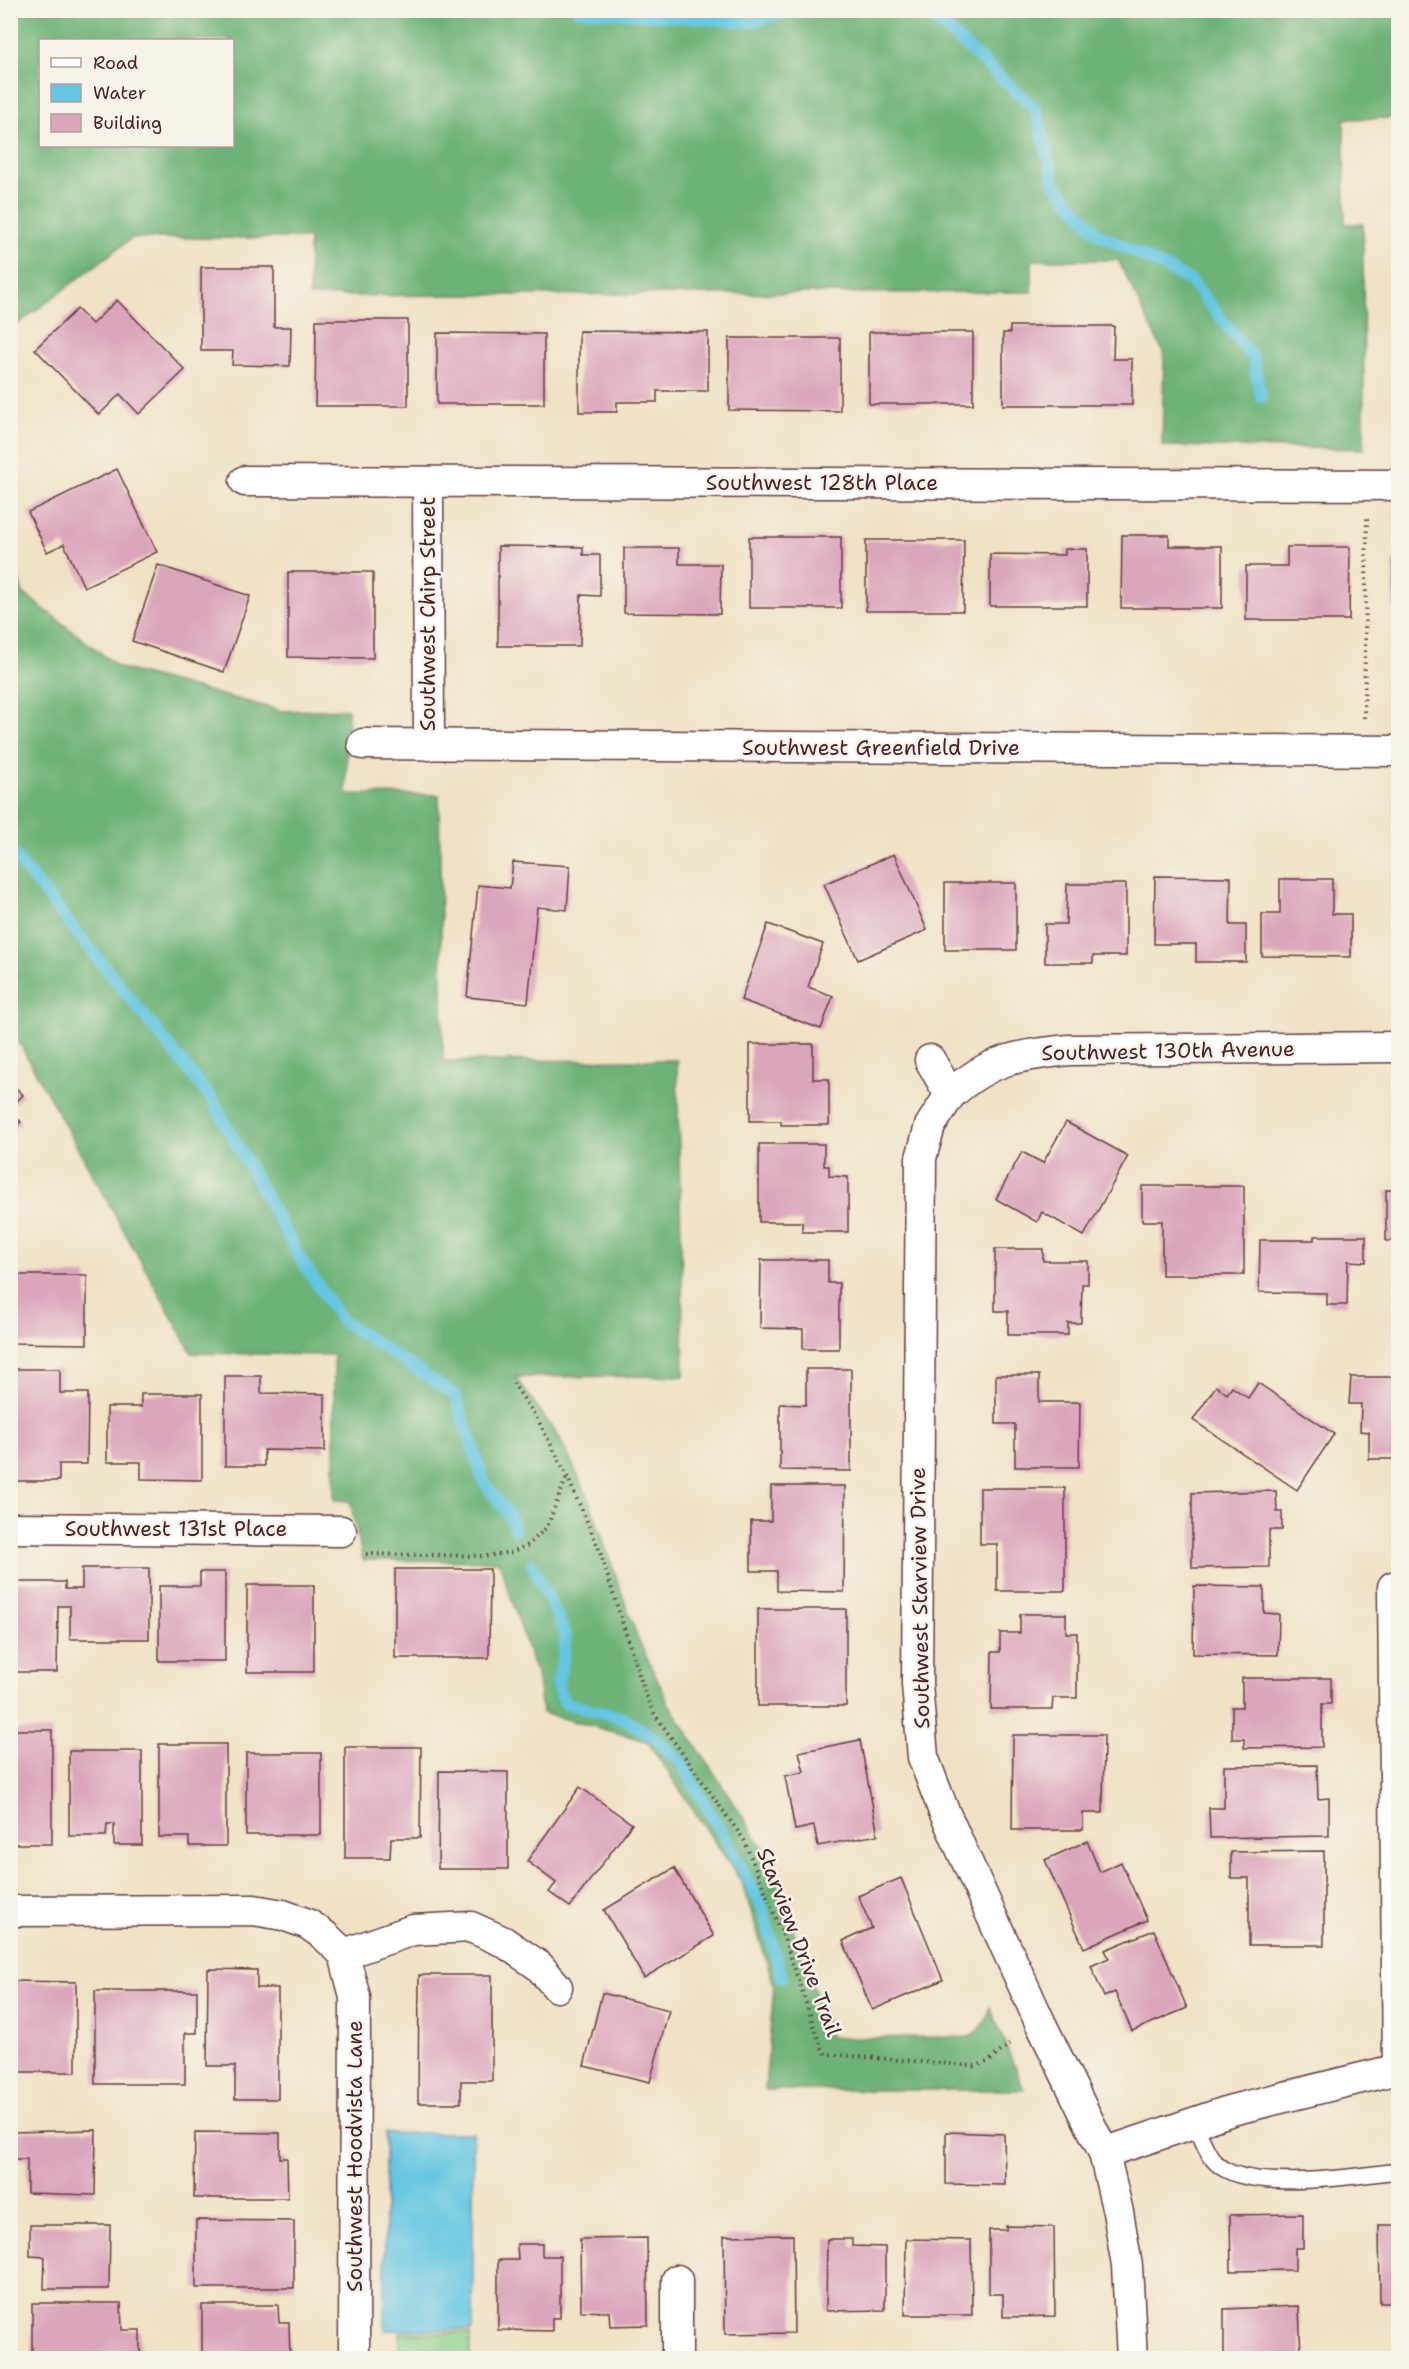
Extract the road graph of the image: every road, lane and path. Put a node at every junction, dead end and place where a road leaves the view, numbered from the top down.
1 (245, 481) dead end
2 (428, 483) junction
3 (1366, 485) junction
4 (1398, 485) edge
5 (363, 744) dead end
6 (429, 745) junction
7 (1364, 751) junction
8 (1398, 751) edge
9 (1398, 1047) edge
10 (930, 1060) dead end
11 (950, 1095) junction
12 (513, 1383) dead end
13 (567, 1476) junction
14 (10, 1528) edge
15 (341, 1530) joint
16 (1396, 1587) edge
17 (10, 1911) edge
18 (344, 1954) junction
19 (557, 1987) dead end
20 (1039, 2020) junction
21 (1398, 2069) edge
22 (1194, 2121) junction
23 (1104, 2153) junction
24 (1398, 2171) edge
25 (677, 2280) dead end
26 (354, 2358) edge
27 (677, 2358) edge
28 (1132, 2358) edge

1 - 2 street, Southwest 128th Place
2 - 3 street, Southwest 128th Place
2 - 6 street, Southwest Chirp Street
3 - 4 street, Southwest 128th Place
3 - 7 path
5 - 6 street, Southwest Greenfield Drive
6 - 7 street, Southwest Greenfield Drive
7 - 8 street, Southwest Greenfield Drive
9 - 11 street, Southwest 130th Avenue
10 - 11 street
11 - 20 street, Southwest Starview Drive
12 - 13 path, Starview Drive Trail
13 - 15 path
13 - 20 path, Starview Drive Trail
14 - 15 street, Southwest 131st Place
16 - 21 street
17 - 18 street
18 - 19 street
18 - 26 street, Southwest Hoodvista Lane
20 - 23 street, Southwest Starview Drive
21 - 22 street
22 - 23 street
22 - 24 lane
23 - 28 street, Southwest Starview Drive
25 - 27 street

